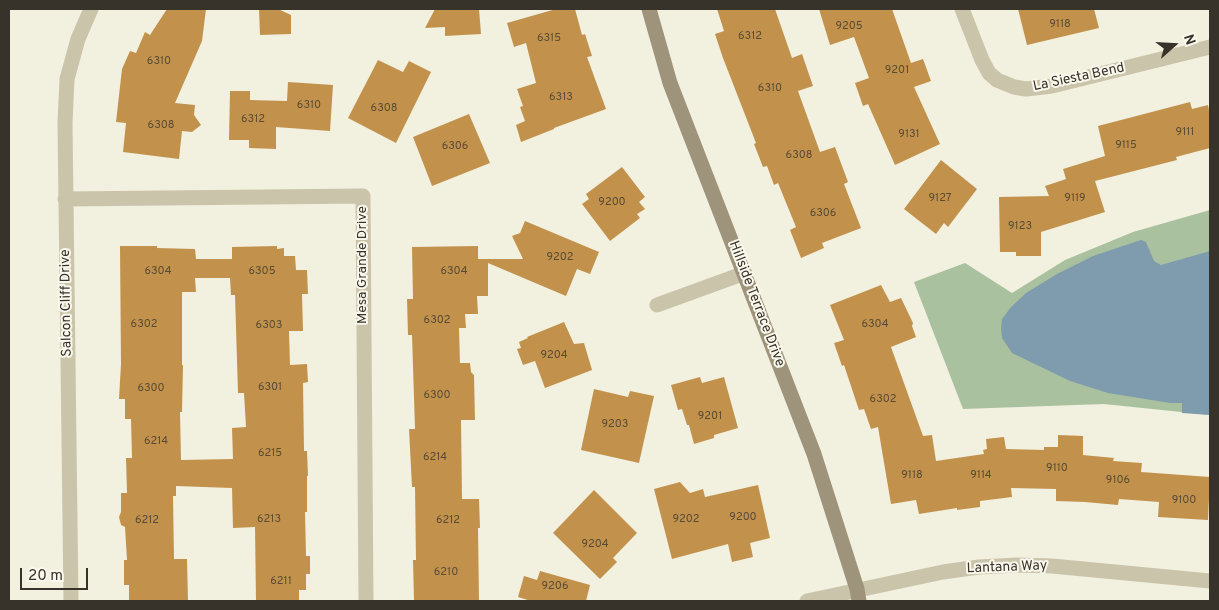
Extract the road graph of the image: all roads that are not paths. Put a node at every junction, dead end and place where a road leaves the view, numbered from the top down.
1 (91, 9) edge
2 (648, 9) edge
3 (962, 9) edge
4 (1210, 47) edge
5 (65, 199) junction
6 (744, 273) junction
7 (657, 305) dead end
8 (1210, 581) edge
9 (858, 595) edge
10 (71, 601) edge
11 (366, 601) edge
12 (807, 601) edge

1 - 5 street, Salcon Cliff Drive
2 - 6 street, Hillside Terrace Drive
3 - 4 street, La Siesta Bend
5 - 10 street, Salcon Cliff Drive
5 - 11 street, Mesa Grande Drive
6 - 7 street
6 - 9 street, Hillside Terrace Drive
8 - 9 street, Lantana Way
9 - 12 street, Lantana Way

